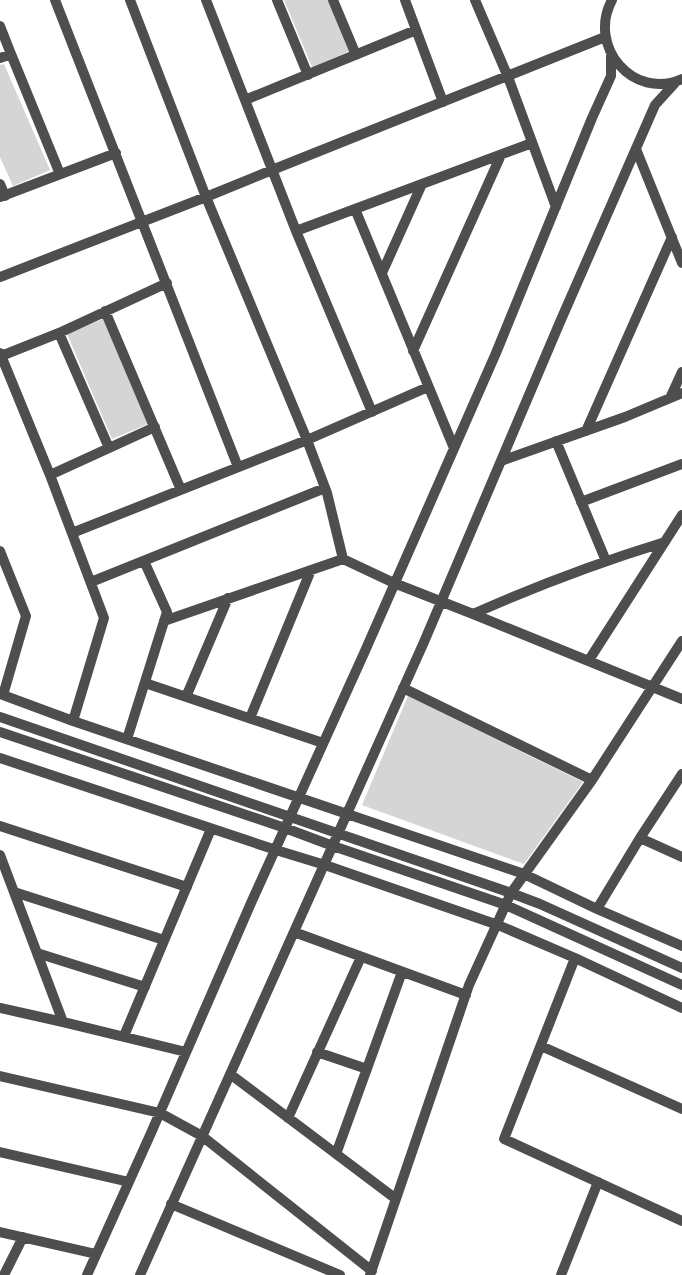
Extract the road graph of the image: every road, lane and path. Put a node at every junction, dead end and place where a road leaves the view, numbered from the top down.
1 (56, 0) edge
2 (130, 0) edge
3 (206, 0) edge
4 (277, 0) edge
5 (334, 0) edge
6 (405, 0) edge
7 (475, 0) edge
8 (612, 0) edge
9 (0, 26) edge
10 (416, 30) junction
11 (605, 37) junction
12 (11, 54) junction
13 (356, 55) junction
14 (611, 55) junction
15 (0, 58) edge
16 (308, 75) junction
17 (508, 77) junction
18 (678, 81) edge
19 (245, 100) junction
20 (443, 102) junction
21 (532, 143) junction
22 (636, 150) junction
23 (116, 153) junction
24 (501, 155) junction
25 (272, 170) junction
26 (60, 174) junction
27 (0, 184) edge
28 (422, 184) junction
29 (2, 196) edge
30 (206, 197) junction
31 (556, 207) junction
32 (354, 209) junction
33 (143, 222) junction
34 (296, 231) junction
35 (672, 237) junction
36 (682, 263) edge
37 (382, 273) junction
38 (0, 277) edge
39 (167, 283) junction
40 (105, 311) junction
41 (59, 333) junction
42 (413, 351) junction
43 (1, 354) edge
44 (682, 372) edge
45 (428, 387) junction
46 (682, 392) edge
47 (670, 398) junction
48 (372, 412) junction
49 (155, 428) junction
50 (586, 431) junction
51 (307, 440) junction
52 (556, 441) junction
53 (109, 448) junction
54 (454, 448) junction
55 (501, 461) junction
56 (682, 464) edge
57 (238, 467) junction
58 (50, 475) junction
59 (325, 488) junction
60 (181, 490) junction
61 (581, 502) junction
62 (682, 515) edge
63 (72, 533) junction
64 (665, 542) junction
65 (0, 551) edge
66 (343, 559) junction
67 (144, 561) junction
68 (606, 561) junction
69 (311, 570) junction
70 (90, 582) junction
71 (394, 583) junction
72 (228, 598) junction
73 (441, 601) junction
74 (473, 614) junction
75 (164, 621) junction
76 (682, 641) edge
77 (589, 660) junction
78 (145, 683) junction
79 (653, 687) junction
80 (403, 688) junction
81 (1, 695) edge
82 (186, 697) junction
83 (682, 699) edge
84 (0, 717) edge
85 (250, 718) junction
86 (73, 721) junction
87 (0, 732) edge
88 (127, 739) junction
89 (323, 743) junction
90 (0, 758) edge
91 (682, 776) edge
92 (592, 780) junction
93 (299, 797) junction
94 (347, 814) junction
95 (290, 816) junction
96 (0, 826) edge
97 (285, 828) junction
98 (211, 829) junction
99 (338, 833) junction
100 (640, 838) junction
101 (333, 846) junction
102 (276, 850) junction
103 (0, 855) edge
104 (682, 857) edge
105 (324, 865) junction
106 (524, 874) junction
107 (186, 887) junction
108 (14, 892) junction
109 (511, 893) junction
110 (506, 905) junction
111 (597, 909) junction
112 (498, 924) junction
113 (294, 932) junction
114 (164, 940) junction
115 (682, 946) edge
116 (37, 953) junction
117 (361, 957) junction
118 (576, 958) junction
119 (682, 968) edge
120 (402, 972) junction
121 (682, 985) edge
122 (144, 987) junction
123 (466, 995) junction
124 (0, 1008) edge
125 (682, 1008) edge
126 (63, 1022) junction
127 (124, 1036) junction
128 (541, 1046) junction
129 (186, 1052) junction
130 (317, 1052) junction
131 (367, 1069) junction
132 (230, 1074) junction
133 (0, 1076) edge
134 (682, 1109) edge
135 (160, 1113) junction
136 (288, 1118) junction
137 (202, 1136) junction
138 (0, 1152) edge
139 (336, 1154) junction
140 (129, 1182) junction
141 (598, 1182) junction
142 (396, 1199) junction
143 (171, 1204) junction
144 (682, 1222) edge
145 (0, 1232) edge
146 (23, 1237) junction
147 (96, 1254) junction
148 (371, 1273) edge
149 (4, 1275) edge
150 (87, 1275) edge
151 (140, 1275) edge
152 (340, 1275) edge
153 (561, 1275) edge

1 - 23 street
2 - 30 street
3 - 19 street
4 - 16 street
5 - 13 street
6 - 10 street
7 - 17 street
8 - 11 street
9 - 12 street
10 - 13 street
10 - 20 street
11 - 14 street
11 - 17 street
12 - 15 street
12 - 26 street
13 - 16 street
14 - 18 street
14 - 31 street
16 - 19 street
17 - 20 street
17 - 21 street
18 - 22 street
19 - 25 street
20 - 25 street
21 - 24 street
21 - 31 street
22 - 35 street
22 - 55 street
23 - 26 street
23 - 33 street
24 - 28 street
24 - 42 street
25 - 30 street
25 - 34 street
26 - 29 street
27 - 29 street
28 - 32 street
28 - 37 street
30 - 33 street
30 - 51 street
31 - 54 street
32 - 34 street
32 - 37 street
33 - 38 street
33 - 39 street
34 - 48 street
35 - 36 street
35 - 50 street
37 - 42 street
39 - 40 street
39 - 57 street
40 - 41 street
40 - 49 street
41 - 43 street
41 - 53 street
42 - 45 street
43 - 58 street
44 - 47 street
45 - 48 street
45 - 54 street
46 - 47 street
47 - 50 street
48 - 51 street
49 - 53 street
49 - 60 street
50 - 52 street
51 - 57 street
51 - 59 street
52 - 55 street
52 - 61 street
53 - 58 street
54 - 71 street
55 - 73 street
56 - 61 street
57 - 60 street
58 - 63 street
59 - 66 street
59 - 67 street
60 - 63 street
61 - 68 street
62 - 64 street
63 - 70 street
64 - 68 street
64 - 77 street
65 - 81 street
66 - 69 street
66 - 71 street
67 - 70 street
67 - 75 street
68 - 74 street
69 - 72 street
69 - 85 street
70 - 86 street
71 - 73 street
71 - 89 street
72 - 75 street
72 - 82 street
73 - 74 street
73 - 80 street
74 - 77 street
75 - 78 street
76 - 79 street
77 - 79 street
78 - 82 street
78 - 88 street
79 - 83 street
79 - 92 street
80 - 92 street
80 - 94 street
81 - 86 street
82 - 85 street
84 - 95 street
85 - 89 street
86 - 88 street
87 - 97 street
88 - 93 street
89 - 93 street
90 - 98 street
91 - 100 street
92 - 106 street
93 - 94 street
93 - 95 street
94 - 99 street
94 - 106 street
95 - 97 street
95 - 99 street
96 - 107 street
97 - 101 street
97 - 102 street
98 - 102 street
98 - 107 street
99 - 101 street
99 - 109 street
100 - 104 street
100 - 111 street
101 - 105 street
101 - 110 street
102 - 105 street
102 - 129 street
103 - 108 street
105 - 112 street
105 - 113 street
106 - 109 street
106 - 111 street
107 - 114 street
108 - 114 street
108 - 116 street
109 - 110 street
109 - 119 street
110 - 112 street
110 - 121 street
111 - 115 street
112 - 118 street
112 - 123 street
113 - 117 street
113 - 132 street
114 - 122 street
116 - 122 street
116 - 126 street
117 - 120 street
117 - 130 street
118 - 125 street
118 - 128 street
120 - 123 street
120 - 131 street
122 - 127 street
123 - 142 street
124 - 126 street
126 - 127 street
127 - 129 street
128 - 134 street
128 - 141 street
129 - 135 street
130 - 131 street
130 - 136 street
131 - 139 street
132 - 136 street
132 - 137 street
133 - 135 street
135 - 137 street
135 - 140 street
136 - 139 street
137 - 143 street
137 - 148 street
138 - 140 street
139 - 142 street
140 - 147 street
141 - 144 street
141 - 153 street
142 - 148 street
143 - 151 street
143 - 152 street
145 - 146 street
146 - 147 street
146 - 149 street
147 - 150 street

